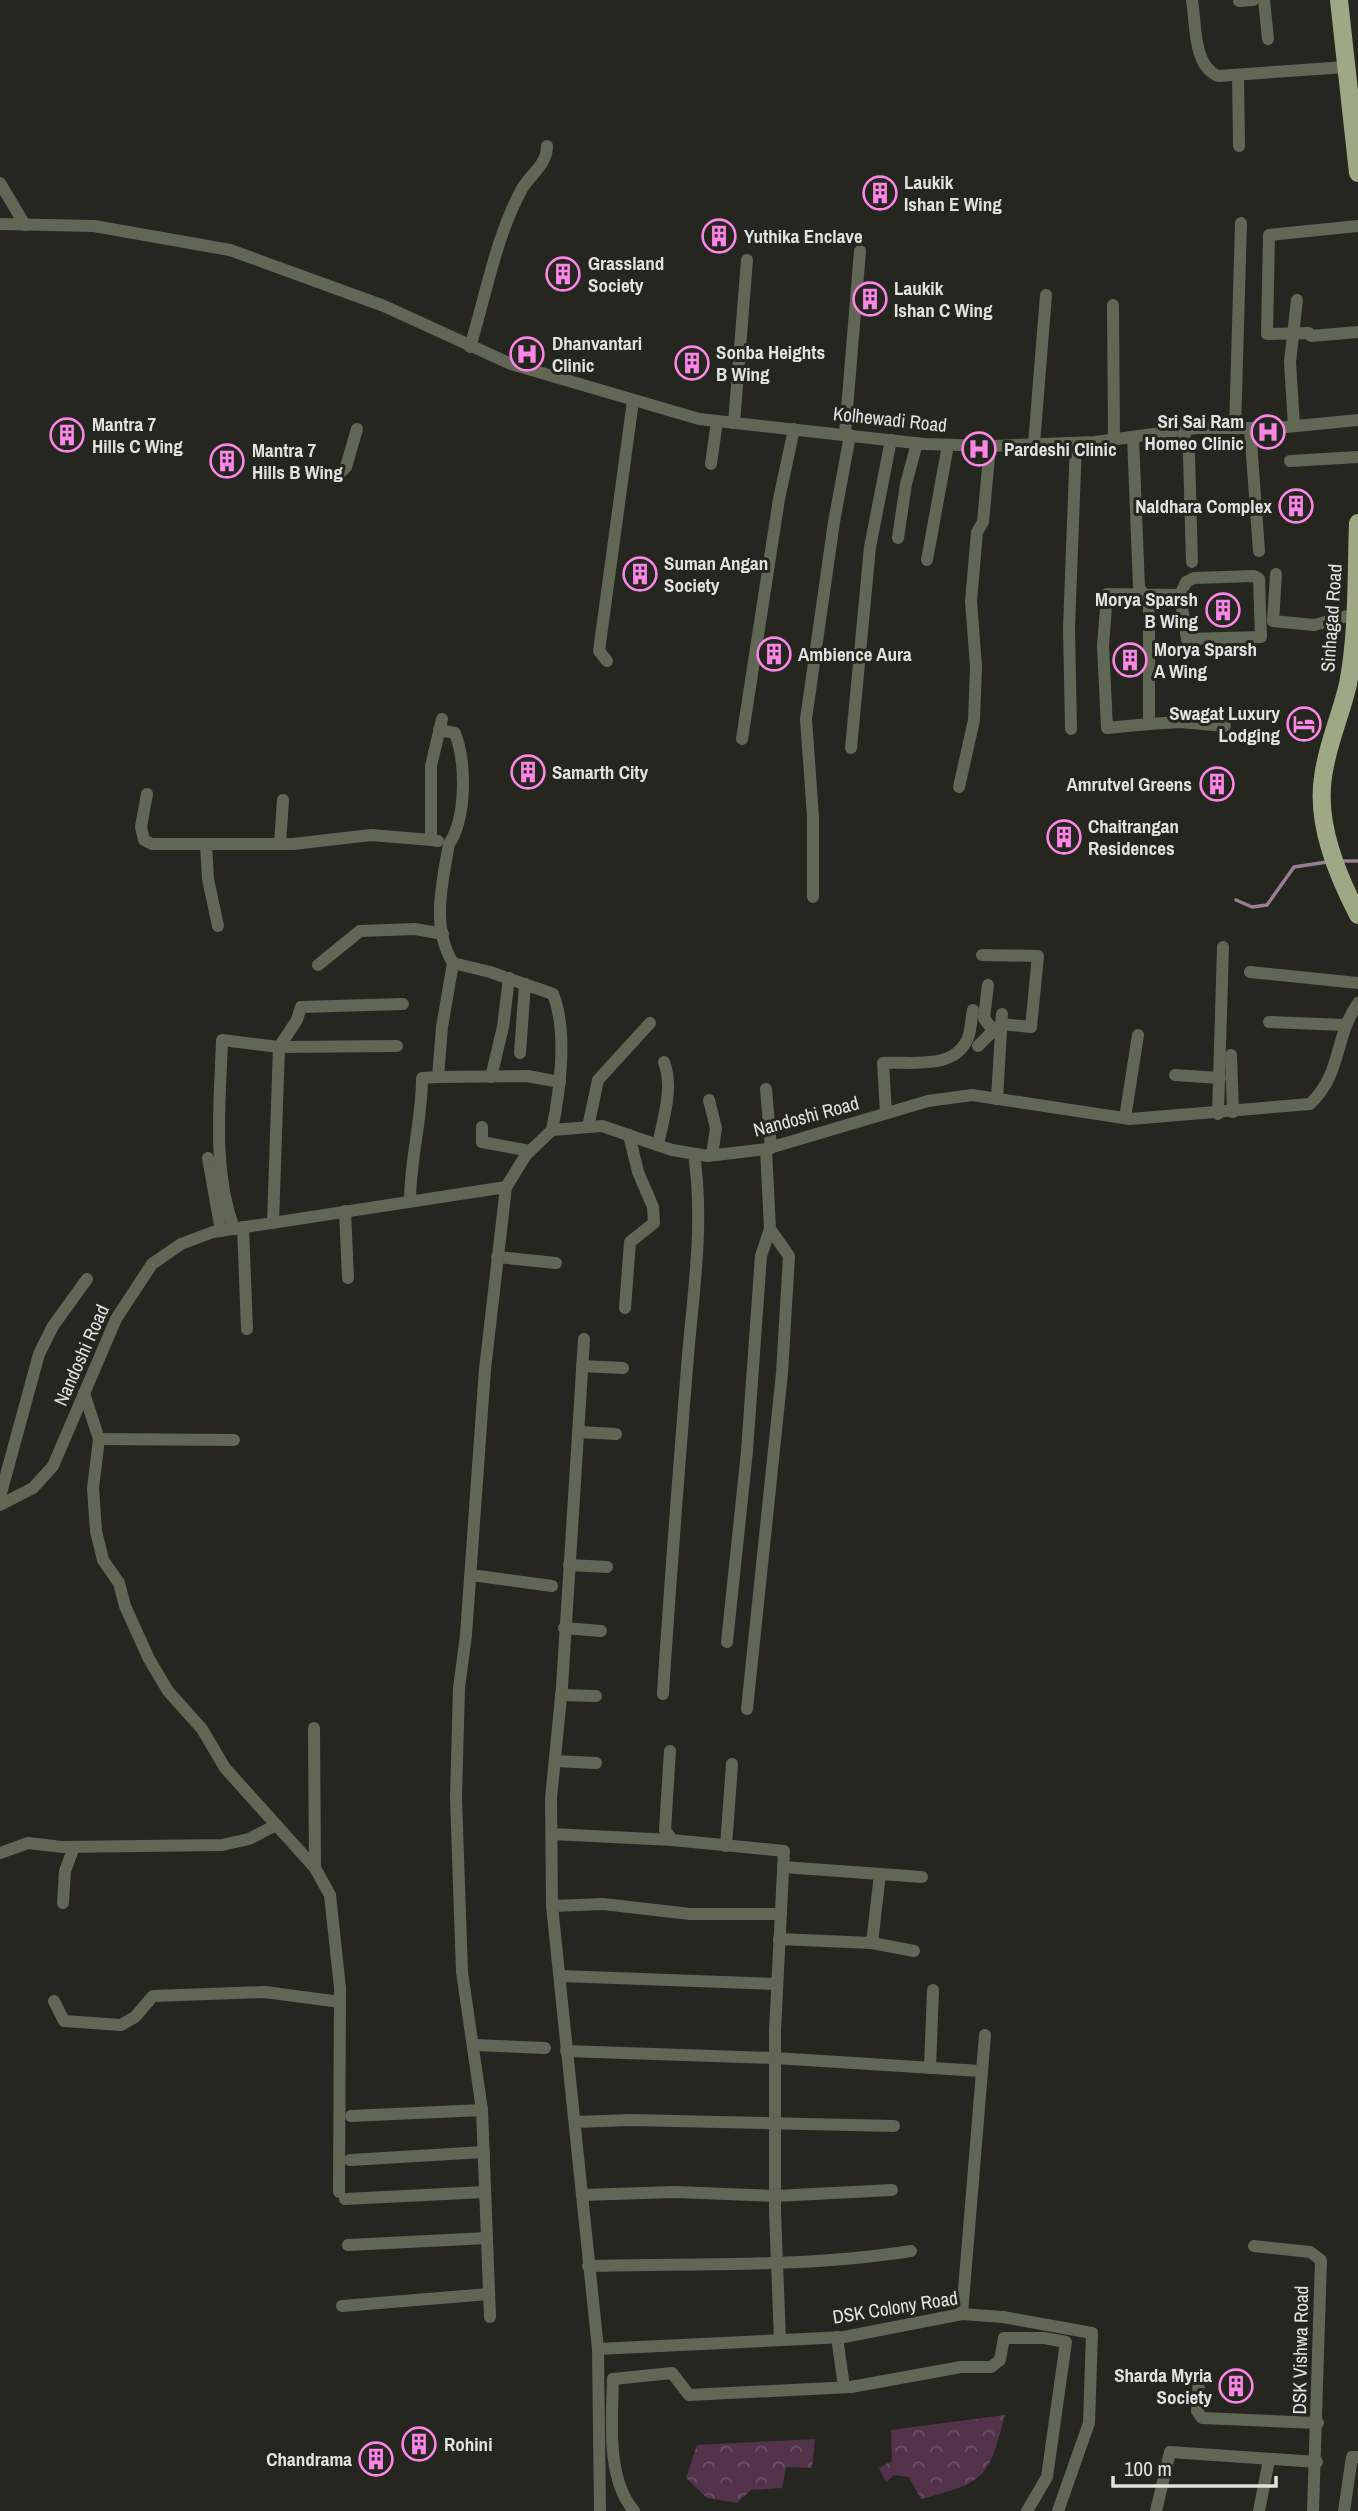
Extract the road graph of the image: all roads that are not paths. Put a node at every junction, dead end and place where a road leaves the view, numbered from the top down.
1 (1192, 0) edge
2 (1253, 0) edge
3 (1264, 0) edge
4 (1339, 0) edge
5 (1239, 1) edge
6 (1268, 39) dead end
7 (1346, 67) junction
8 (1238, 75) junction
9 (547, 146) dead end
10 (1239, 146) dead end
11 (1358, 173) edge
12 (0, 183) edge
13 (1241, 223) dead end
14 (0, 225) edge
15 (25, 225) junction
16 (1358, 226) edge
17 (860, 251) dead end
18 (747, 260) dead end
19 (1046, 295) dead end
20 (1297, 300) dead end
21 (1113, 305) dead end
22 (1358, 332) edge
23 (1294, 333) junction
24 (470, 347) junction
25 (633, 401) junction
26 (1358, 420) edge
27 (717, 421) junction
28 (734, 423) junction
29 (1294, 425) junction
30 (1250, 428) junction
31 (357, 429) dead end
32 (794, 429) junction
33 (1183, 429) junction
34 (1235, 429) junction
35 (847, 434) junction
36 (1133, 437) junction
37 (1114, 439) junction
38 (891, 440) junction
39 (917, 443) junction
40 (1076, 443) junction
41 (1034, 444) junction
42 (948, 445) junction
43 (990, 446) junction
44 (1358, 457) edge
45 (1290, 461) dead end
46 (711, 464) dead end
47 (335, 478) dead end
48 (1358, 523) edge
49 (898, 538) dead end
50 (1259, 551) dead end
51 (927, 559) dead end
52 (1192, 562) dead end
53 (1276, 574) dead end
54 (1144, 594) junction
55 (1180, 595) junction
56 (1354, 614) junction
57 (607, 661) dead end
58 (1149, 724) junction
59 (1225, 726) dead end
60 (1071, 729) dead end
61 (742, 738) dead end
62 (851, 748) dead end
63 (959, 787) dead end
64 (147, 794) dead end
65 (283, 800) dead end
66 (431, 840) junction
67 (206, 844) junction
68 (281, 844) junction
69 (448, 848) junction
70 (813, 897) dead end
71 (1358, 915) edge
72 (218, 926) dead end
73 (443, 934) junction
74 (1223, 947) dead end
75 (982, 955) dead end
76 (453, 963) junction
77 (318, 965) dead end
78 (1250, 972) dead end
79 (509, 978) junction
80 (1358, 983) edge
81 (525, 984) junction
82 (988, 985) dead end
83 (1358, 1003) edge
84 (403, 1004) dead end
85 (991, 1017) junction
86 (1269, 1022) dead end
87 (650, 1023) dead end
88 (1344, 1025) junction
89 (1138, 1035) dead end
90 (978, 1045) dead end
91 (397, 1046) dead end
92 (279, 1047) junction
93 (520, 1053) dead end
94 (1231, 1055) dead end
95 (664, 1062) dead end
96 (1175, 1075) dead end
97 (438, 1077) junction
98 (491, 1077) junction
99 (1220, 1078) junction
100 (559, 1082) junction
101 (766, 1089) dead end
102 (997, 1099) junction
103 (709, 1100) dead end
104 (1233, 1112) junction
105 (886, 1113) junction
106 (1219, 1114) junction
107 (1125, 1118) junction
108 (482, 1127) dead end
109 (588, 1127) junction
110 (552, 1130) junction
111 (629, 1136) junction
112 (658, 1145) junction
113 (768, 1148) junction
114 (530, 1151) junction
115 (694, 1154) junction
116 (712, 1155) junction
117 (208, 1158) dead end
118 (506, 1186) junction
119 (410, 1202) junction
120 (345, 1212) junction
121 (273, 1223) junction
122 (233, 1229) junction
123 (770, 1229) junction
124 (497, 1257) junction
125 (556, 1263) dead end
126 (348, 1278) dead end
127 (87, 1279) dead end
128 (625, 1308) dead end
129 (247, 1329) dead end
130 (584, 1339) dead end
131 (582, 1366) junction
132 (623, 1368) dead end
133 (84, 1393) junction
134 (578, 1432) junction
135 (616, 1434) dead end
136 (99, 1438) junction
137 (234, 1440) dead end
138 (0, 1497) edge
139 (0, 1505) edge
140 (569, 1566) junction
141 (607, 1567) dead end
142 (471, 1574) junction
143 (552, 1586) dead end
144 (564, 1628) junction
145 (601, 1631) dead end
146 (727, 1642) dead end
147 (663, 1694) dead end
148 (561, 1696) junction
149 (596, 1696) dead end
150 (747, 1709) dead end
151 (314, 1728) dead end
152 (670, 1751) dead end
153 (555, 1761) junction
154 (596, 1763) dead end
155 (732, 1764) dead end
156 (276, 1825) junction
157 (552, 1834) junction
158 (672, 1840) junction
159 (726, 1846) junction
160 (74, 1847) junction
161 (0, 1853) edge
162 (783, 1867) junction
163 (315, 1868) junction
164 (880, 1874) junction
165 (922, 1877) dead end
166 (63, 1903) dead end
167 (552, 1906) junction
168 (781, 1914) junction
169 (779, 1939) junction
170 (872, 1943) junction
171 (914, 1951) dead end
172 (560, 1976) junction
173 (777, 1984) junction
174 (933, 1990) dead end
175 (54, 2001) dead end
176 (340, 2002) junction
177 (985, 2035) dead end
178 (474, 2045) junction
179 (545, 2048) dead end
180 (566, 2051) junction
181 (775, 2058) junction
182 (930, 2068) junction
183 (980, 2071) junction
184 (482, 2110) junction
185 (351, 2116) dead end
186 (575, 2122) junction
187 (775, 2122) junction
188 (894, 2126) dead end
189 (484, 2152) junction
190 (350, 2160) dead end
191 (892, 2190) dead end
192 (485, 2192) junction
193 (582, 2194) junction
194 (775, 2196) junction
195 (487, 2238) junction
196 (348, 2245) dead end
197 (1254, 2246) dead end
198 (911, 2251) dead end
199 (777, 2265) junction
200 (589, 2266) junction
201 (489, 2294) junction
202 (342, 2306) dead end
203 (962, 2314) junction
204 (490, 2317) dead end
205 (837, 2337) junction
206 (780, 2340) junction
207 (598, 2349) junction
208 (1199, 2377) dead end
209 (844, 2387) junction
210 (1318, 2423) junction
211 (1358, 2457) edge
212 (1269, 2460) junction
213 (1317, 2462) junction
214 (600, 2511) edge
215 (635, 2511) edge
216 (1027, 2511) edge
217 (1058, 2511) edge
218 (1156, 2511) edge
219 (1259, 2511) edge
220 (1313, 2511) edge
221 (1344, 2511) edge

1 - 8 street
2 - 5 street
3 - 6 street
4 - 7 main road
7 - 8 street
7 - 11 main road
8 - 10 street
9 - 24 street
12 - 15 street
13 - 34 street
14 - 15 street, Kolhewadi Road
15 - 24 street, Kolhewadi Road
16 - 23 street
17 - 35 street
18 - 28 street
19 - 41 street
20 - 23 street
21 - 37 street
22 - 23 street
23 - 29 street
24 - 25 street, Kolhewadi Road
25 - 27 street, Kolhewadi Road
25 - 57 street
26 - 29 street, Kolhewadi Road
27 - 28 street, Kolhewadi Road
27 - 46 street
28 - 32 street, Kolhewadi Road
29 - 30 street, Kolhewadi Road
30 - 34 street, Kolhewadi Road
30 - 50 street
31 - 47 street
32 - 35 street, Kolhewadi Road
32 - 61 street
33 - 34 street, Kolhewadi Road
33 - 36 street, Kolhewadi Road
33 - 52 street
35 - 38 street, Kolhewadi Road
35 - 70 street
36 - 37 street, Kolhewadi Road
36 - 54 street
37 - 40 street, Kolhewadi Road
38 - 39 street, Kolhewadi Road
38 - 62 street
39 - 42 street, Kolhewadi Road
39 - 49 street
40 - 41 street, Kolhewadi Road
40 - 60 street
41 - 43 street, Kolhewadi Road
42 - 43 street, Kolhewadi Road
42 - 51 street
43 - 63 street
44 - 45 street
48 - 56 main road, Sinhagad Road
53 - 56 street
54 - 55 street
54 - 58 street
54 - 58 street
55 - 55 street
56 - 71 main road, Sinhagad Road
58 - 59 street
64 - 67 street
65 - 68 street
66 - 68 street
66 - 69 street
66 - 69 street
67 - 68 street
67 - 72 street
69 - 73 street
73 - 76 street
73 - 77 street
74 - 99 street
75 - 85 street
76 - 79 street
76 - 97 street
78 - 80 street
79 - 81 street
79 - 98 street
81 - 93 street
81 - 100 street
82 - 85 street
83 - 88 street, Nandoshi Road
84 - 92 street
85 - 90 street
85 - 102 street
85 - 105 street
86 - 88 street
87 - 109 street
88 - 104 street, Nandoshi Road
89 - 107 street
91 - 92 street
92 - 121 street
92 - 122 street
94 - 104 street
95 - 112 street
96 - 99 street
97 - 98 street
97 - 119 street
98 - 100 street
99 - 106 street
100 - 110 street
101 - 113 street
102 - 105 street, Nandoshi Road
102 - 107 street, Nandoshi Road
103 - 116 street
104 - 106 street, Nandoshi Road
105 - 113 street, Nandoshi Road
106 - 107 street, Nandoshi Road
108 - 114 street
109 - 110 street, Nandoshi Road
109 - 111 street, Nandoshi Road
110 - 114 street
111 - 112 street, Nandoshi Road
111 - 128 street
112 - 115 street, Nandoshi Road
113 - 116 street, Nandoshi Road
113 - 123 street
114 - 118 street
115 - 116 street, Nandoshi Road
115 - 147 street
117 - 122 street
118 - 119 street, Nandoshi Road
118 - 124 street
119 - 120 street, Nandoshi Road
120 - 121 street, Nandoshi Road
120 - 126 street
121 - 122 street, Nandoshi Road
122 - 129 street
122 - 133 street, Nandoshi Road
123 - 146 street
123 - 150 street
124 - 125 street
124 - 142 street
127 - 138 street
130 - 131 street
131 - 132 street
131 - 134 street
133 - 136 street
133 - 139 street, Nandoshi Road
134 - 135 street
134 - 140 street
136 - 137 street
136 - 156 street
140 - 141 street
140 - 144 street
142 - 143 street
142 - 178 street
144 - 145 street
144 - 148 street
148 - 149 street
148 - 153 street
151 - 163 street
152 - 158 street
153 - 154 street
153 - 157 street
155 - 159 street
156 - 160 street
156 - 163 street
157 - 158 street
157 - 167 street
158 - 159 street
159 - 162 street
160 - 161 street
160 - 166 street
162 - 164 street
162 - 168 street
163 - 176 street
164 - 165 street
164 - 170 street
167 - 168 street
167 - 172 street
168 - 169 street
169 - 170 street
169 - 173 street
170 - 171 street
172 - 173 street
172 - 180 street
173 - 181 street
174 - 182 street
175 - 176 street
176 - 192 street
177 - 183 street
178 - 179 street
178 - 184 street
180 - 181 street
180 - 186 street
181 - 182 street
181 - 187 street
182 - 183 street
183 - 203 street
184 - 185 street
184 - 189 street
186 - 187 street
186 - 193 street
187 - 188 street
187 - 194 street
189 - 190 street
189 - 192 street
191 - 194 street
192 - 195 street
193 - 194 street
193 - 200 street
194 - 199 street
195 - 196 street
195 - 201 street
197 - 210 street, DSK Vishwa Road
198 - 199 street
199 - 200 street
199 - 206 street
200 - 207 street
201 - 202 street
201 - 204 street
203 - 205 street, DSK Colony Road
203 - 217 street, DSK Colony Road
205 - 206 street, DSK Colony Road
205 - 209 street
206 - 207 street, DSK Colony Road
207 - 214 street
208 - 210 street
209 - 215 street
209 - 216 street
210 - 213 street, DSK Vishwa Road
211 - 221 street
212 - 213 street
212 - 218 street
212 - 219 street
213 - 220 street, DSK Vishwa Road

